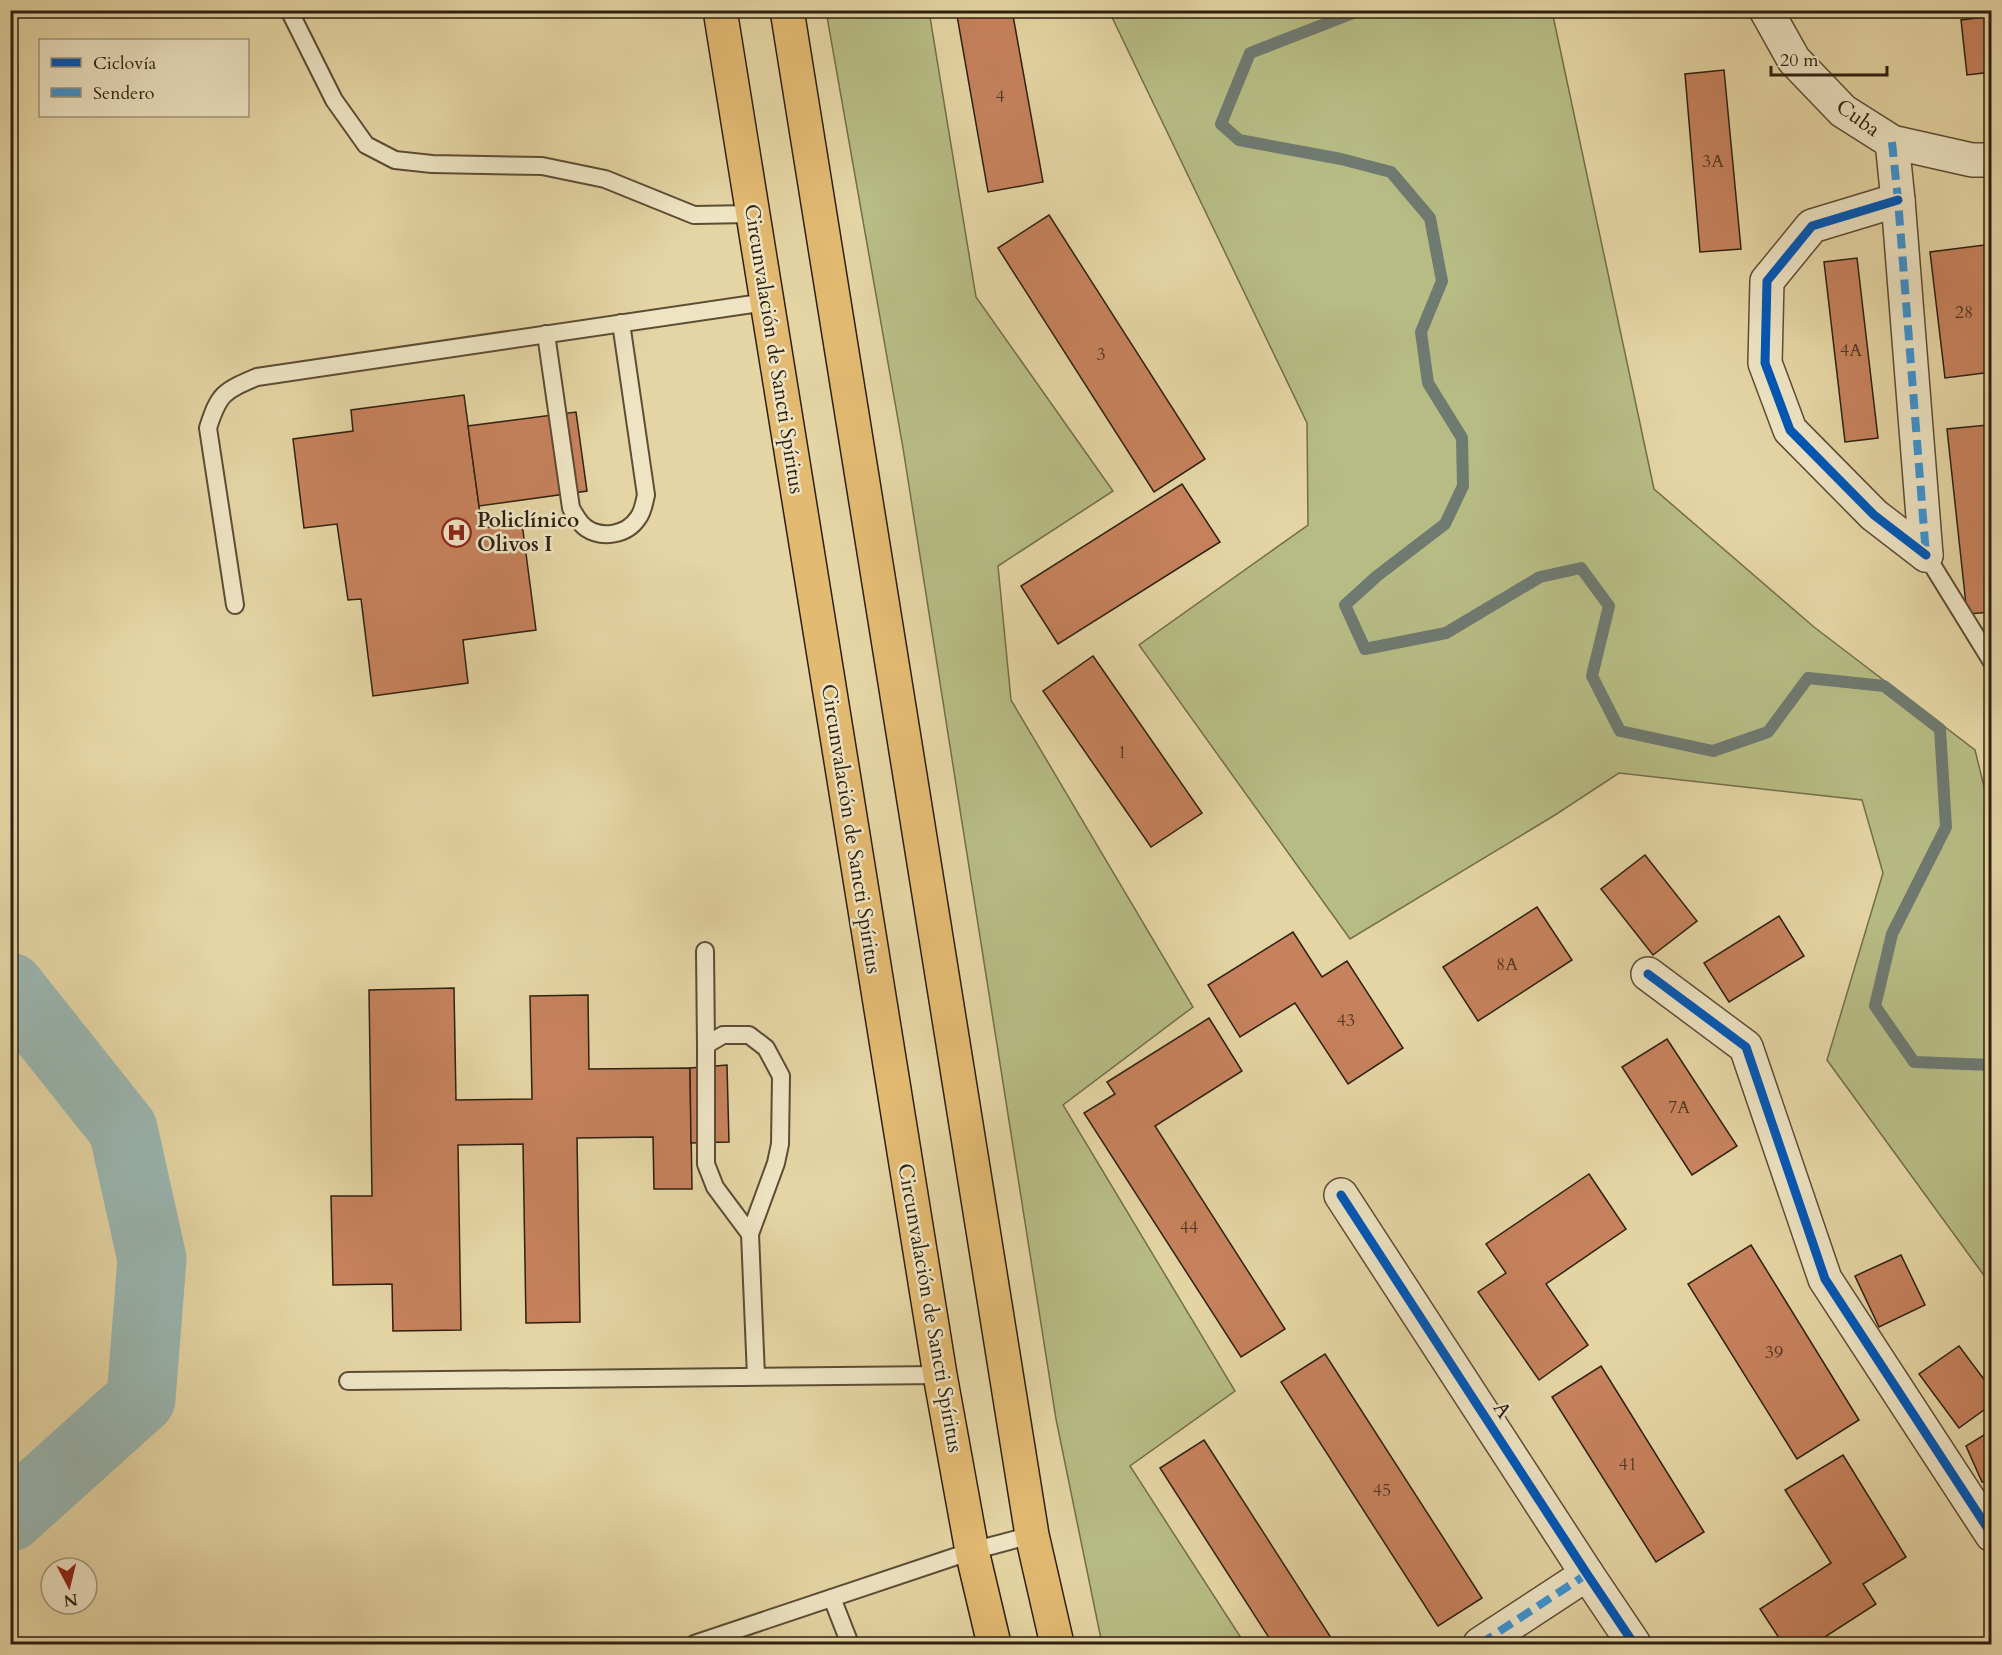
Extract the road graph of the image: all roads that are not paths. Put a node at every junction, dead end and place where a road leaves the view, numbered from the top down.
1 (289, 10) edge
2 (720, 10) edge
3 (787, 10) edge
4 (1766, 10) edge
5 (1892, 142) junction
6 (1992, 160) edge
7 (1898, 200) junction
8 (751, 214) junction
9 (766, 302) junction
10 (621, 323) junction
11 (546, 334) junction
12 (1926, 555) junction
13 (235, 605) dead end
14 (1992, 662) edge
15 (705, 951) dead end
16 (1648, 974) dead end
17 (706, 1045) junction
18 (1341, 1195) dead end
19 (750, 1234) junction
20 (940, 1374) junction
21 (756, 1376) junction
22 (348, 1381) dead end
23 (1032, 1535) junction
24 (1992, 1535) edge
25 (972, 1551) junction
26 (1587, 1574) junction
27 (832, 1598) junction
28 (694, 1644) edge
29 (850, 1644) edge
30 (994, 1644) edge
31 (1056, 1644) edge
32 (1480, 1644) edge
33 (1634, 1644) edge

1 - 8 lane
2 - 8 highway, Circunvalación de Sancti Spíritus
3 - 23 highway
4 - 5 street, Cuba
5 - 6 street, Cuba
5 - 7 street
7 - 12 street
7 - 12 street
8 - 9 highway, Circunvalación de Sancti Spíritus
9 - 10 lane
9 - 20 highway, Circunvalación de Sancti Spíritus
10 - 11 lane
10 - 11 lane
11 - 13 lane
12 - 14 lane
15 - 17 lane
16 - 24 street
17 - 19 lane
17 - 19 lane
18 - 26 street, A
19 - 21 lane
20 - 21 lane
20 - 25 highway, Circunvalación de Sancti Spíritus
21 - 22 lane
23 - 25 lane
23 - 31 highway
25 - 27 lane
25 - 30 highway, Circunvalación de Sancti Spíritus
26 - 32 street
26 - 33 street, A
27 - 28 lane
27 - 29 lane

